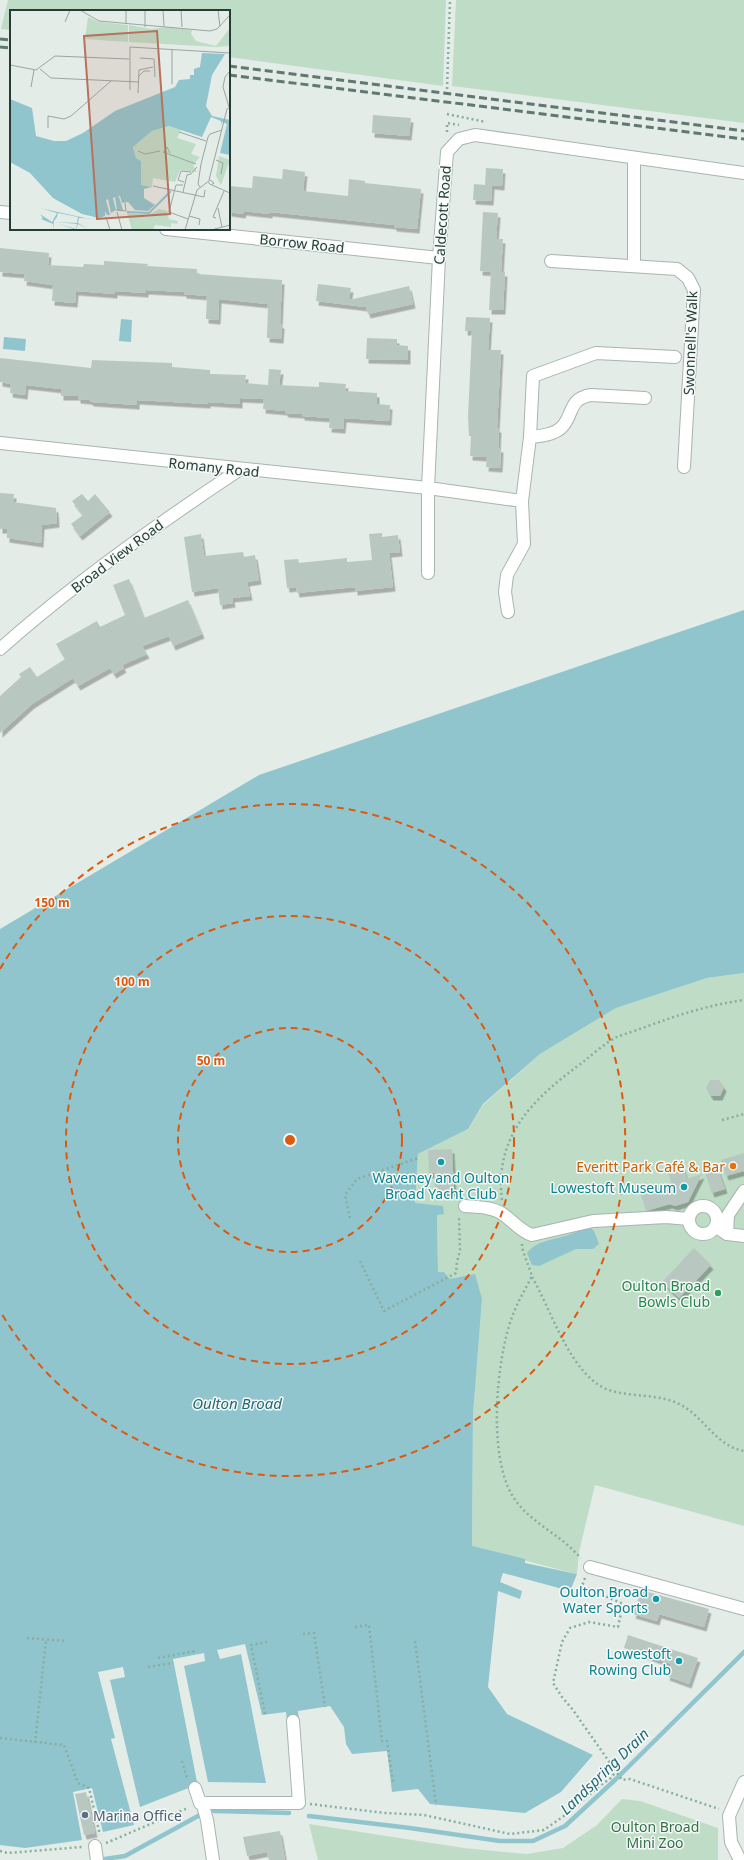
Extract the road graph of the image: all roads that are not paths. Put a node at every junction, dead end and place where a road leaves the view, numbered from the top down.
1 (634, 159) junction
2 (744, 173) edge
3 (0, 212) edge
4 (10, 213) edge
5 (175, 230) edge
6 (439, 258) junction
7 (551, 261) dead end
8 (634, 266) junction
9 (675, 358) dead end
10 (645, 398) dead end
11 (530, 437) junction
12 (0, 443) edge
13 (684, 467) dead end
14 (238, 470) junction
15 (428, 488) junction
16 (522, 502) junction
17 (428, 573) dead end
18 (508, 612) dead end
19 (0, 649) edge
20 (744, 1191) edge
21 (462, 1209) road end
22 (690, 1220) junction
23 (716, 1227) junction
24 (727, 1234) junction
25 (744, 1236) edge
26 (590, 1567) road end
27 (744, 1609) edge
28 (293, 1722) dead end
29 (744, 1782) edge
30 (191, 1785) road end
31 (201, 1802) junction
32 (94, 1846) road end
33 (97, 1860) edge
34 (213, 1860) edge
35 (740, 1860) edge

1 - 2 street, Caldecott Road
1 - 6 street, Caldecott Road
1 - 8 street
3 - 4 street
5 - 6 street, Borrow Road
6 - 15 street, Caldecott Road
7 - 8 street, Swonnell's Walk
8 - 13 street, Swonnell's Walk
9 - 11 street
10 - 11 street
11 - 16 street
12 - 14 street, Romany Road
14 - 15 street, Romany Road
14 - 19 street, Broad View Road
15 - 16 street, Romany Road
15 - 17 street, Caldecott Road
16 - 18 street
20 - 24 street
21 - 22 street
22 - 23 street
22 - 23 street
23 - 24 street
24 - 25 street
26 - 27 street
28 - 31 street
29 - 35 street
30 - 31 street
31 - 34 street
32 - 33 street

